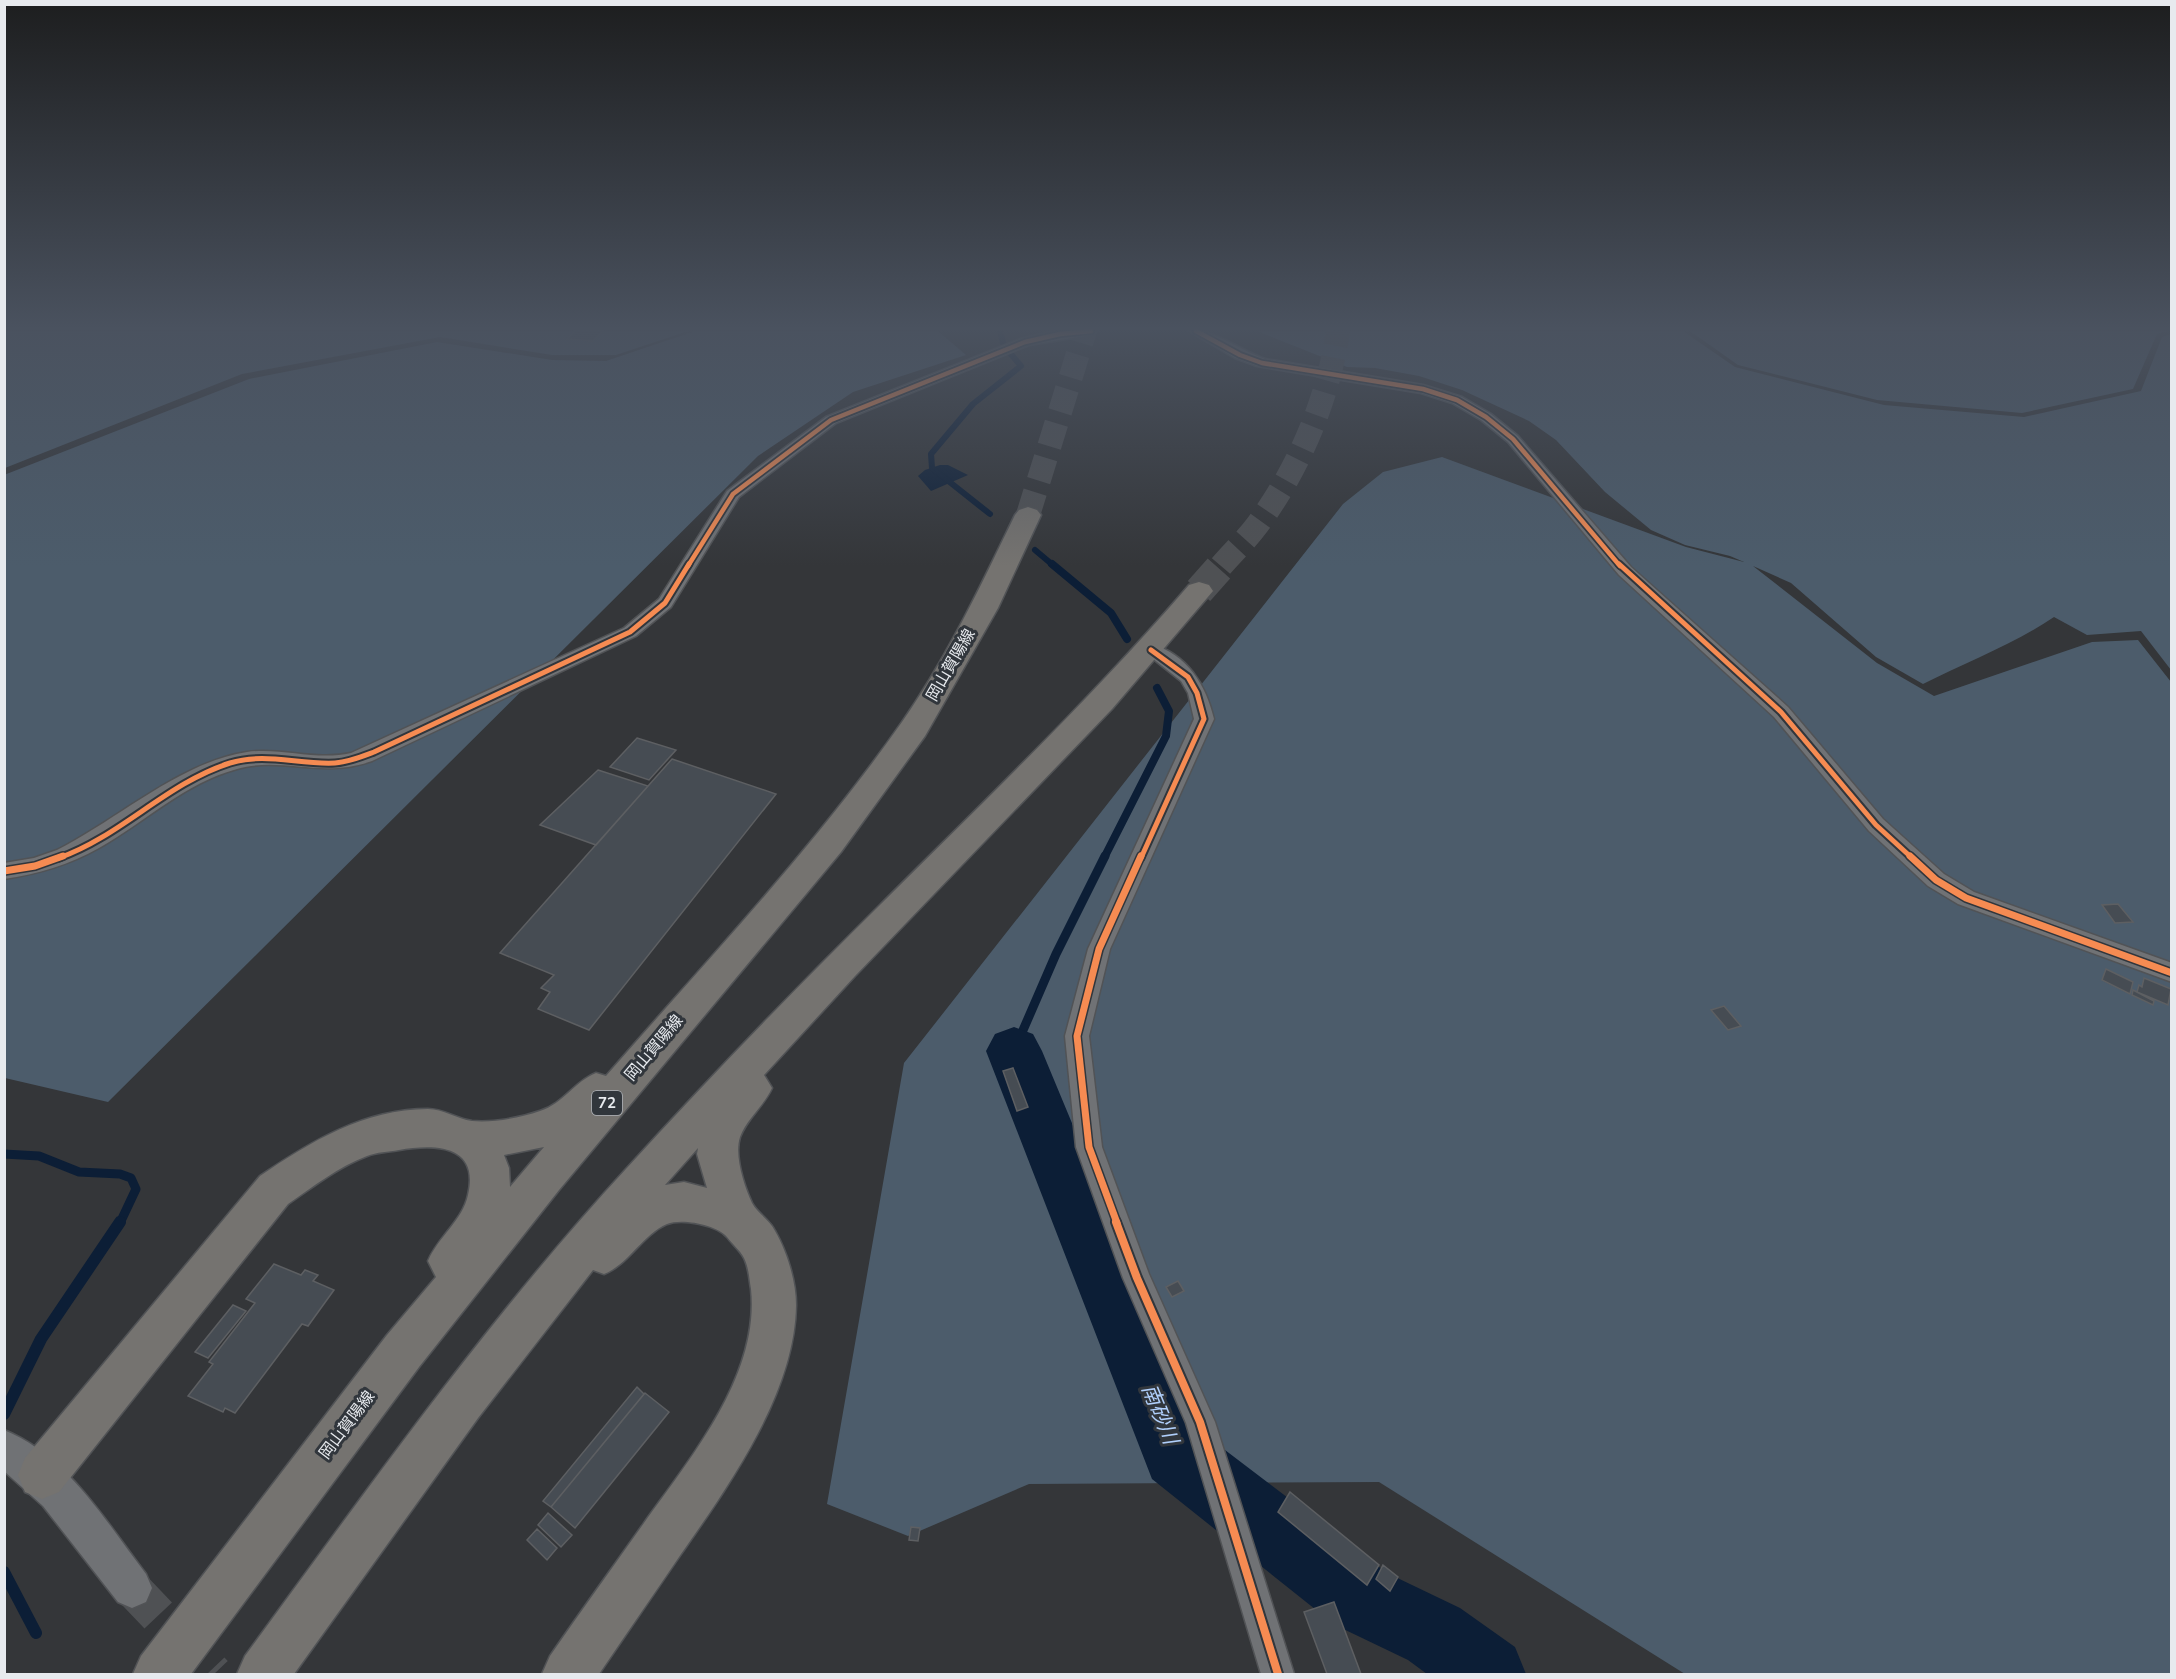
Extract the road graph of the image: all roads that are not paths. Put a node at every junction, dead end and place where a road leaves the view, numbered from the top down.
1 (857, 409) edge
2 (1473, 409) edge
3 (1028, 515) tunnel mouth
4 (1199, 591) tunnel mouth
5 (1151, 650) junction
6 (4, 871) edge
7 (790, 888) junction
8 (842, 968) junction
9 (2172, 973) edge
10 (472, 1139) junction
11 (735, 1215) junction
12 (4, 1449) edge
13 (318, 1464) junction
14 (42, 1475) junction
15 (132, 1588) tunnel mouth
16 (321, 1595) junction
17 (159, 1674) edge
18 (263, 1674) edge
19 (568, 1674) edge
20 (1278, 1674) edge

1 - 6 street
2 - 9 street
3 - 7 main road, 岡山賀陽線 / 72
4 - 5 main road
5 - 8 main road
5 - 20 street
7 - 10 main road
7 - 13 main road, 岡山賀陽線 / 72
8 - 11 main road
8 - 16 main road
10 - 13 main road
10 - 14 main road
11 - 16 main road
11 - 19 main road
12 - 14 street
13 - 17 main road, 岡山賀陽線 / 72
14 - 15 street
16 - 18 main road

